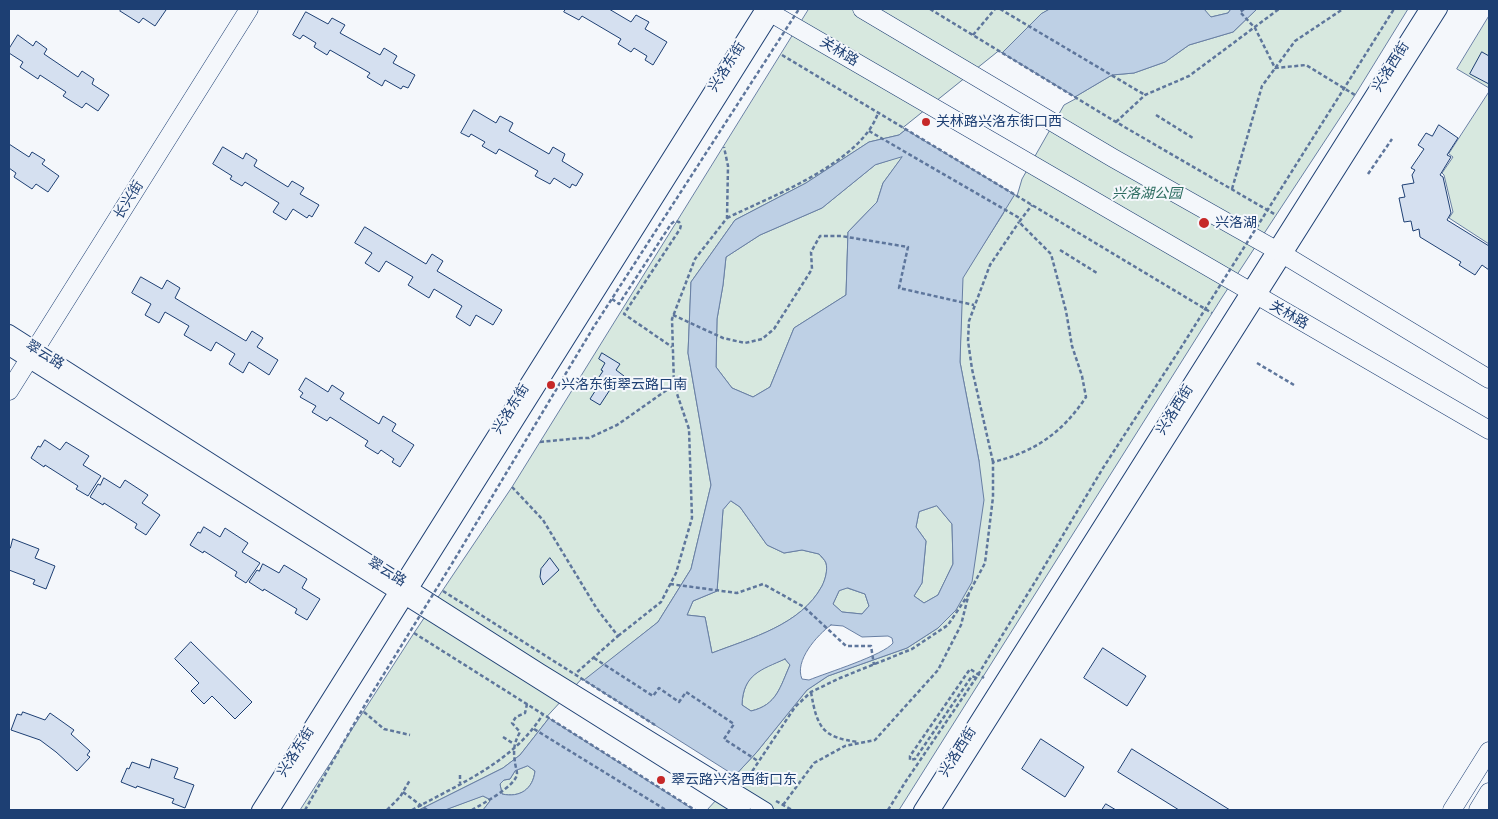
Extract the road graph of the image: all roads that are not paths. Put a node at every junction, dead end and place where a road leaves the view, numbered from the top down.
1 (235, 9) edge
2 (249, 9) edge
3 (862, 9) edge
4 (1428, 9) edge
5 (1440, 9) edge
6 (769, 10) edge
7 (1280, 253) junction
8 (1254, 295) junction
9 (9, 332) edge
10 (21, 354) edge
11 (1489, 379) edge
12 (9, 392) edge
13 (1489, 430) edge
14 (404, 589) junction
15 (1489, 751) edge
16 (1489, 792) edge
17 (738, 803) edge
18 (771, 805) edge
19 (259, 810) edge
20 (272, 810) edge
21 (921, 810) edge
22 (933, 810) edge
23 (1452, 810) edge
24 (1478, 810) edge

1 - 10 main road, 长兴街
2 - 10 main road, 长兴街
3 - 7 main road
4 - 7 street, 兴洛西街
5 - 7 street, 兴洛西街
6 - 8 main road, 关林路
6 - 14 street, 兴洛东街
7 - 8 street, 兴洛西街
7 - 11 main road
8 - 13 main road, 关林路
8 - 21 street, 兴洛西街
8 - 22 street, 兴洛西街
9 - 10 street, 翠云路
10 - 12 main road, 长兴街
10 - 14 street, 翠云路
14 - 17 street, 翠云路
14 - 19 street, 兴洛东街
14 - 20 street, 兴洛东街
15 - 23 main road
16 - 24 main road
17 - 18 street, 翠云路

